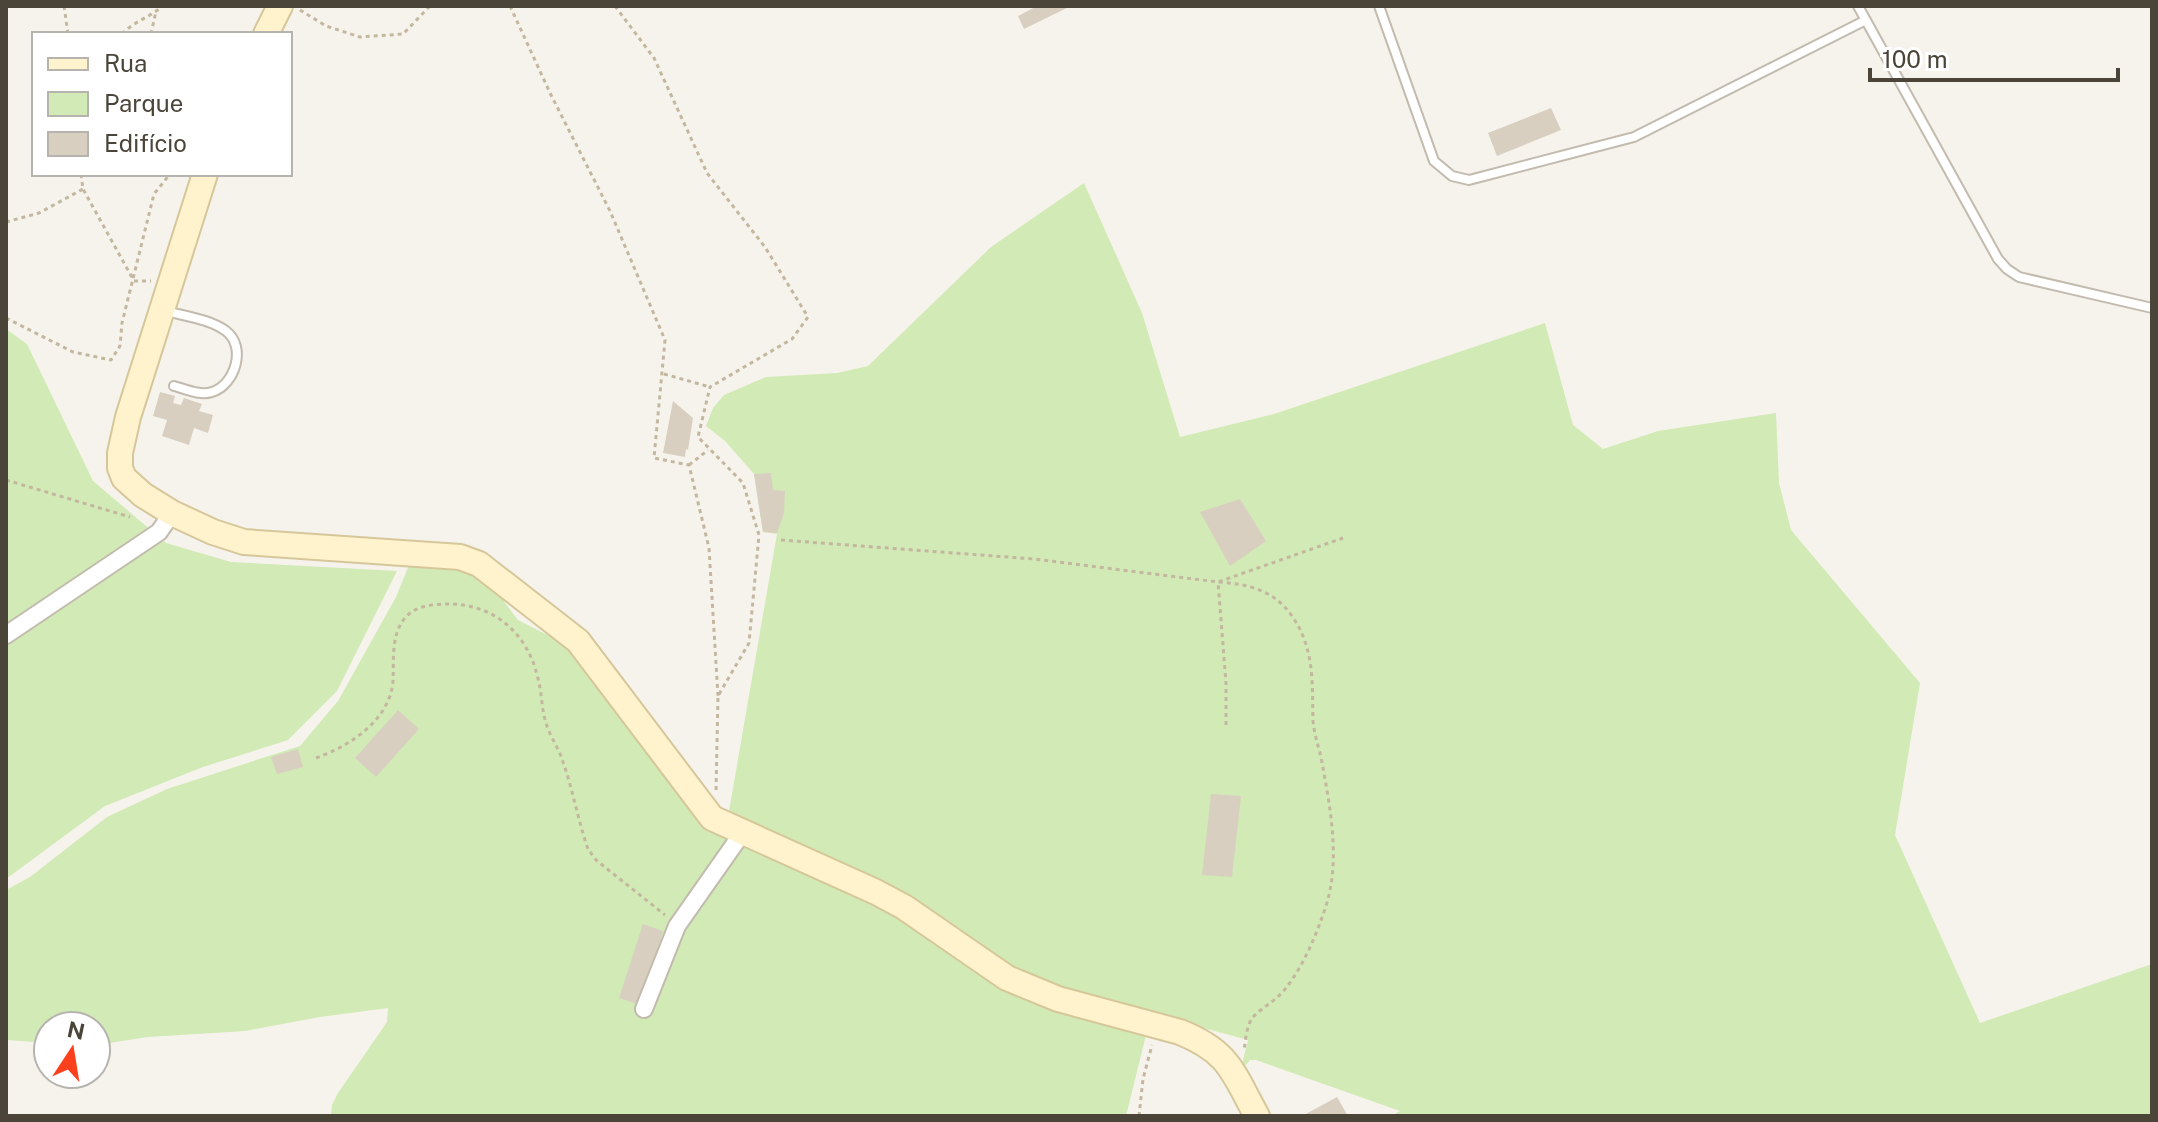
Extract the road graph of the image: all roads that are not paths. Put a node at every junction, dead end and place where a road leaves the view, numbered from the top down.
1 (280, 6) edge
2 (1379, 6) edge
3 (1858, 6) edge
4 (1866, 20) junction
5 (267, 32) edge
6 (204, 176) edge
7 (2152, 308) edge
8 (161, 310) junction
9 (174, 386) dead end
10 (172, 513) junction
11 (6, 635) edge
12 (743, 832) junction
13 (644, 1009) dead end
14 (1257, 1116) edge

1 - 5 street
2 - 4 lane
3 - 4 lane
4 - 7 lane
6 - 8 street
8 - 9 lane
8 - 10 street
10 - 11 street
10 - 12 street
12 - 13 street
12 - 14 street

